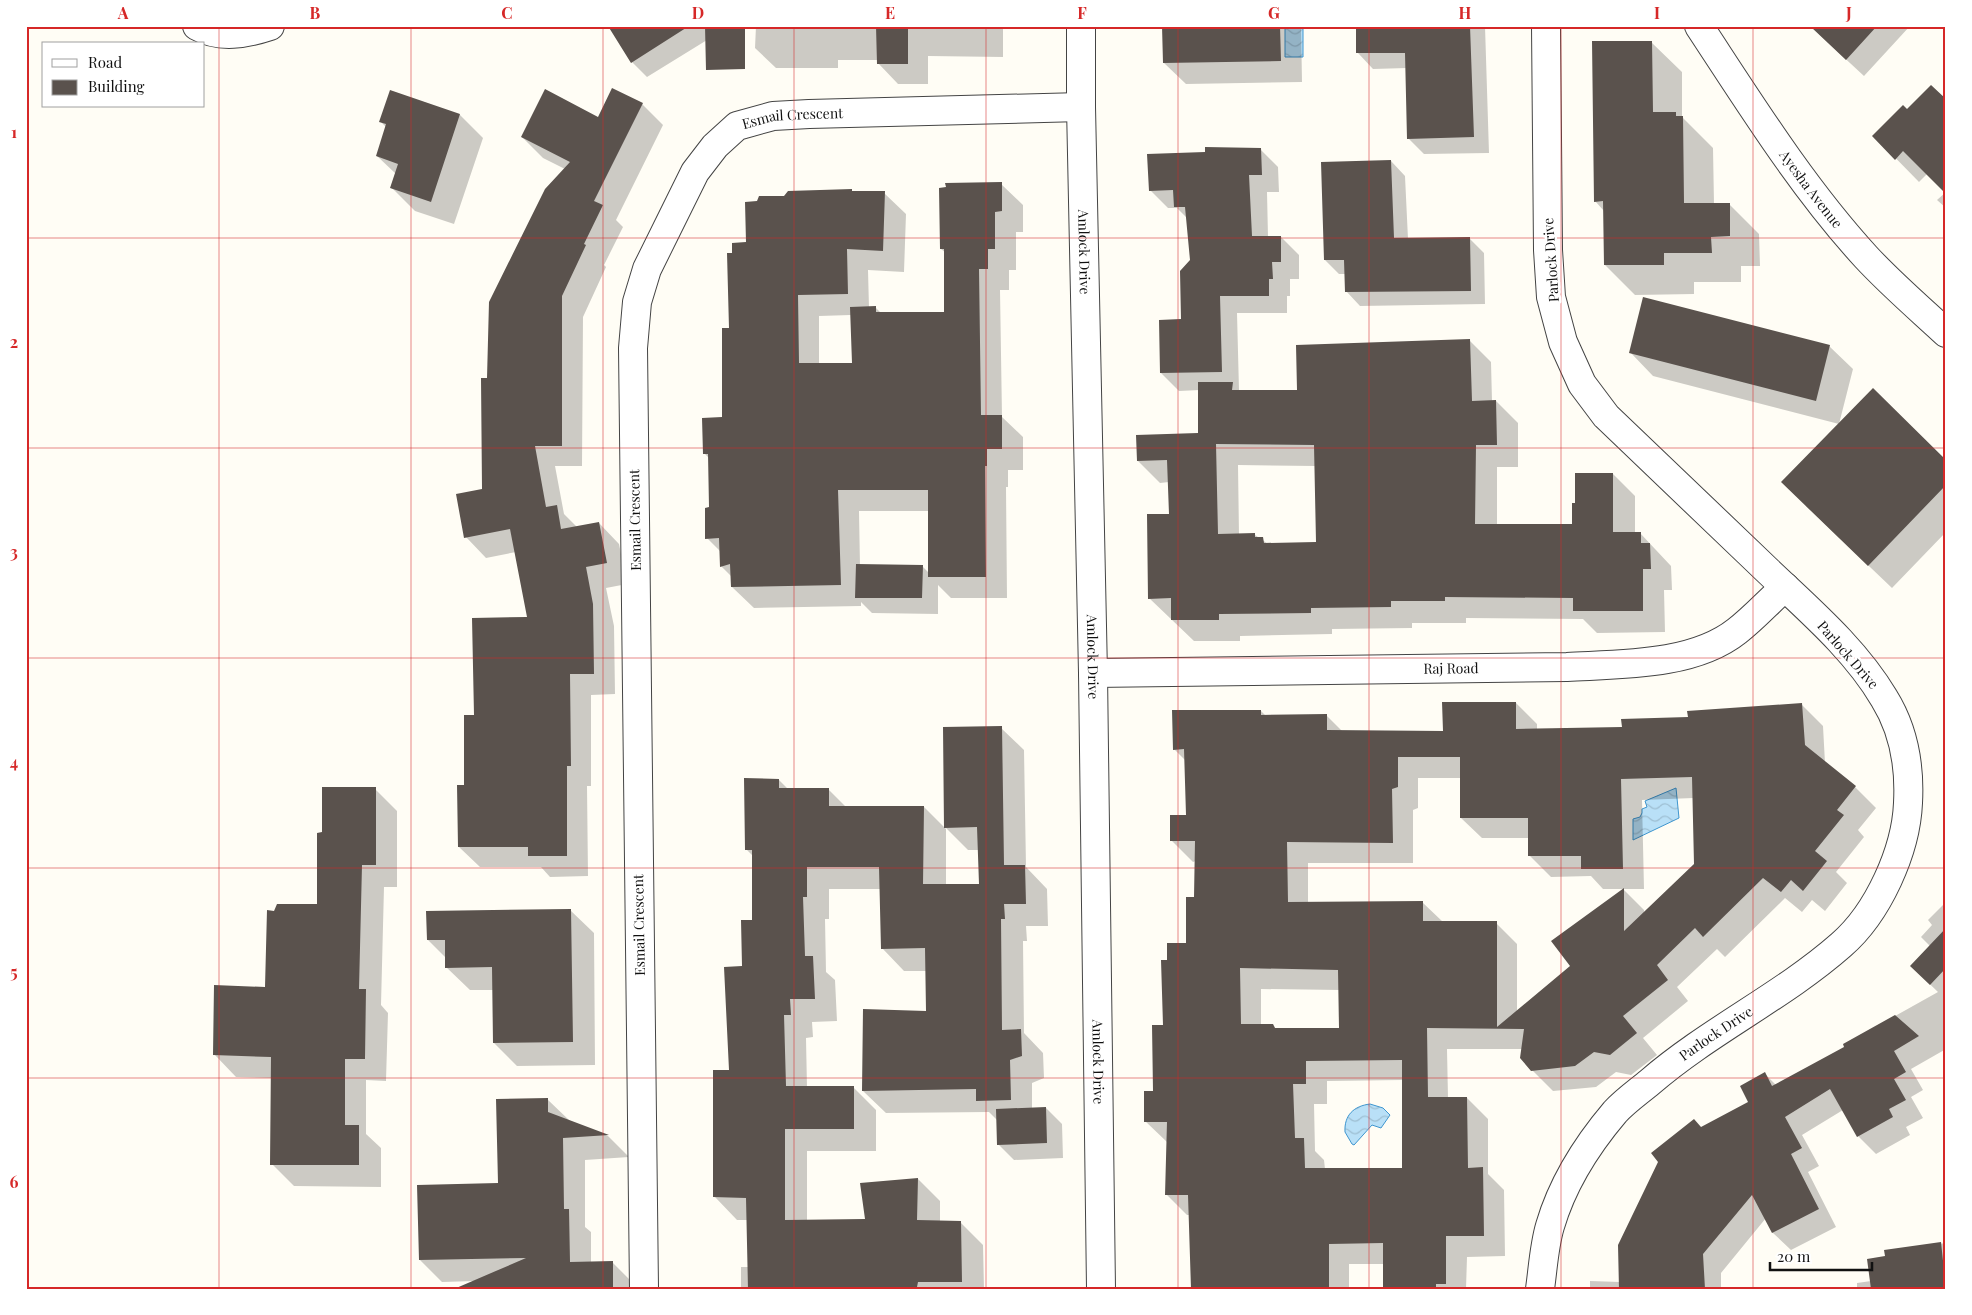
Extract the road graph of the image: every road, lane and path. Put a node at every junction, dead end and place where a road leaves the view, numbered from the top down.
1 (197, 26) edge
2 (270, 26) edge
3 (1081, 26) edge
4 (1546, 26) edge
5 (1699, 26) edge
6 (1081, 107) junction
7 (1946, 333) edge
8 (1785, 587) junction
9 (1093, 673) junction
10 (644, 1289) edge
11 (1100, 1289) edge
12 (1540, 1289) edge

1 - 2 street
3 - 6 street, Amlock Drive
4 - 8 street, Parlock Drive
5 - 7 street, Ayesha Avenue
6 - 9 street, Amlock Drive
6 - 10 street, Esmail Crescent
8 - 9 street, Raj Road
8 - 12 street, Parlock Drive
9 - 11 street, Amlock Drive

